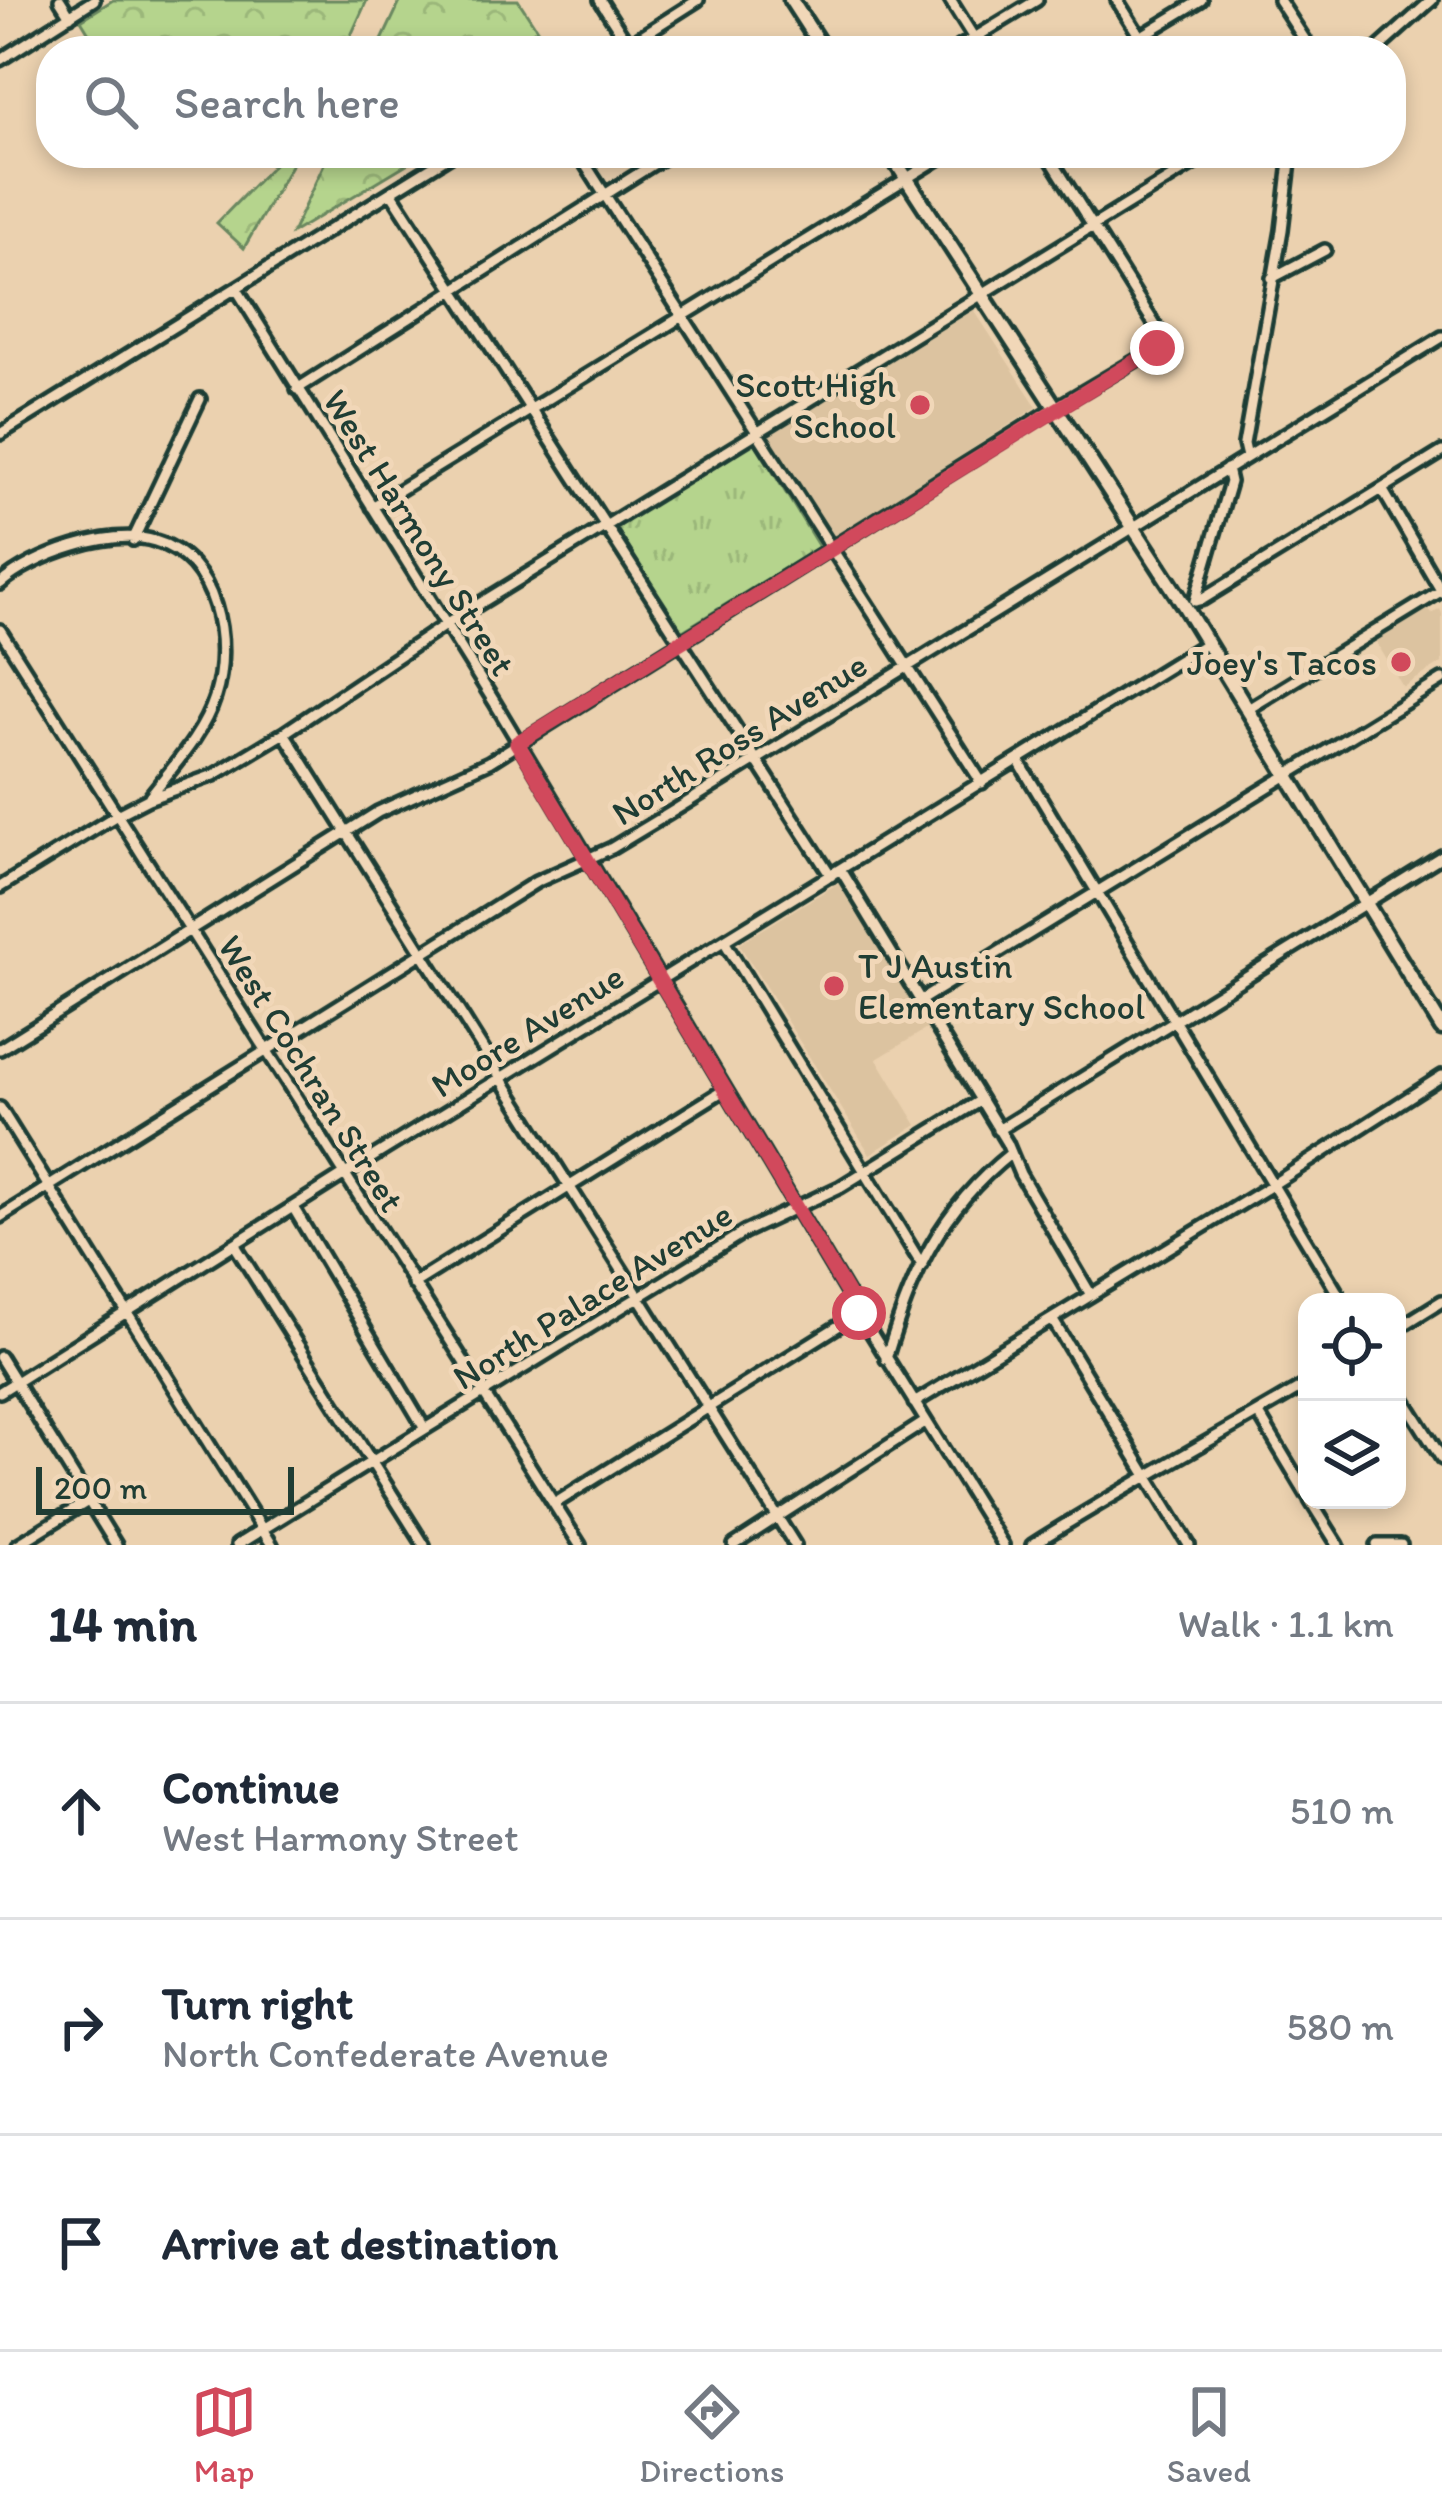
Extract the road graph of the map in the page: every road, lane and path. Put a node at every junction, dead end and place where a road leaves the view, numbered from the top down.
1 (60, 0) edge
2 (94, 0) edge
3 (600, 0) edge
4 (698, 0) edge
5 (791, 0) edge
6 (950, 0) edge
7 (1037, 0) edge
8 (1117, 0) edge
9 (1201, 0) edge
10 (1279, 0) edge
11 (1432, 0) edge
12 (70, 16) junction
13 (38, 36) edge
14 (617, 36) edge
15 (642, 36) edge
16 (814, 36) edge
17 (972, 36) edge
18 (979, 36) edge
19 (1139, 36) edge
20 (1142, 36) edge
21 (1302, 36) edge
22 (1392, 36) edge
23 (36, 37) edge
24 (0, 60) edge
25 (430, 168) edge
26 (588, 168) edge
27 (646, 168) edge
28 (900, 168) edge
29 (923, 168) edge
30 (1056, 168) edge
31 (1187, 168) edge
32 (1290, 168) edge
33 (907, 178) junction
34 (391, 192) junction
35 (604, 194) junction
36 (1095, 227) junction
37 (1324, 250) dead end
38 (1272, 278) junction
39 (236, 288) junction
40 (453, 291) junction
41 (981, 293) junction
42 (682, 316) junction
43 (1442, 337) edge
44 (297, 388) junction
45 (200, 399) dead end
46 (1055, 408) junction
47 (531, 410) junction
48 (757, 431) junction
49 (0, 434) edge
50 (1442, 452) edge
51 (1246, 457) junction
52 (1227, 469) junction
53 (1382, 489) junction
54 (372, 507) junction
55 (1133, 524) junction
56 (605, 526) junction
57 (133, 540) junction
58 (833, 549) junction
59 (0, 584) edge
60 (1442, 591) edge
61 (1190, 604) junction
62 (445, 625) junction
63 (0, 630) edge
64 (681, 642) junction
65 (1208, 643) junction
66 (908, 665) junction
67 (1442, 680) edge
68 (1248, 709) junction
69 (284, 733) junction
70 (517, 743) junction
71 (755, 759) junction
72 (1018, 760) junction
73 (1288, 774) junction
74 (982, 784) junction
75 (148, 799) junction
76 (117, 815) junction
77 (348, 830) junction
78 (1442, 856) edge
79 (588, 859) junction
80 (0, 866) edge
81 (836, 873) junction
82 (5, 884) edge
83 (1096, 892) junction
84 (1365, 902) junction
85 (190, 930) junction
86 (724, 941) junction
87 (424, 953) junction
88 (660, 980) junction
89 (921, 1000) junction
90 (1173, 1021) junction
91 (1442, 1028) edge
92 (0, 1049) edge
93 (267, 1051) junction
94 (1442, 1076) edge
95 (501, 1079) junction
96 (724, 1090) junction
97 (980, 1100) junction
98 (0, 1108) edge
99 (998, 1130) junction
100 (1010, 1154) junction
101 (865, 1173) junction
102 (345, 1174) junction
103 (1272, 1185) junction
104 (50, 1187) junction
105 (569, 1187) junction
106 (293, 1207) junction
107 (796, 1208) junction
108 (0, 1217) edge
109 (234, 1244) junction
110 (922, 1265) junction
111 (413, 1284) junction
112 (1338, 1293) edge
113 (1091, 1295) junction
114 (638, 1297) junction
115 (1442, 1301) edge
116 (126, 1312) junction
117 (859, 1313) junction
118 (1052, 1319) junction
119 (1406, 1323) edge
120 (0, 1358) edge
121 (886, 1358) junction
122 (16, 1382) junction
123 (1298, 1389) edge
124 (0, 1392) edge
125 (484, 1394) junction
126 (1405, 1401) edge
127 (914, 1403) junction
128 (707, 1407) junction
129 (1258, 1413) junction
130 (926, 1422) junction
131 (425, 1429) junction
132 (1442, 1460) edge
133 (372, 1462) junction
134 (1146, 1476) junction
135 (1298, 1479) edge
136 (88, 1501) junction
137 (554, 1504) junction
138 (1316, 1509) edge
139 (778, 1518) junction
140 (261, 1529) junction
141 (17, 1545) edge
142 (116, 1545) edge
143 (237, 1545) edge
144 (272, 1545) edge
145 (424, 1545) edge
146 (580, 1545) edge
147 (734, 1545) edge
148 (796, 1545) edge
149 (1003, 1545) edge
150 (1032, 1545) edge
151 (1189, 1545) edge
152 (1339, 1545) edge
153 (1377, 1545) edge
154 (1400, 1545) edge

1 - 12 street
2 - 12 street
3 - 14 street
4 - 15 street
5 - 16 main road
6 - 17 street
7 - 18 street
8 - 19 street
9 - 20 street
10 - 21 street
11 - 22 street
12 - 13 street
23 - 24 street
25 - 34 street
26 - 35 street
27 - 35 street
28 - 33 main road
29 - 33 street
30 - 36 street
31 - 36 street
32 - 38 street
33 - 41 main road
33 - 42 street
34 - 39 street
34 - 40 street
35 - 40 street
35 - 42 street
36 - 41 street
36 - 46 street
37 - 38 street
38 - 51 street
39 - 44 street, West Harmony Street
39 - 49 street
40 - 44 street
40 - 47 street
41 - 46 main road
41 - 48 street
42 - 47 street
42 - 48 street
43 - 51 street, North Ross Avenue
44 - 54 street, West Harmony Street
45 - 57 street
46 - 55 main road
46 - 58 street
47 - 54 street
47 - 56 street
48 - 56 street
48 - 58 street
50 - 53 street
51 - 52 street, North Ross Avenue
52 - 55 street, North Ross Avenue
52 - 61 street
53 - 60 street
53 - 61 street
54 - 62 street, West Harmony Street
55 - 61 main road
55 - 66 street, North Ross Avenue
56 - 62 street
56 - 64 street
57 - 59 street
57 - 75 street
58 - 64 street
58 - 66 street
60 - 68 street
61 - 65 main road
62 - 69 street
62 - 70 street, West Harmony Street
63 - 76 street, West Cochran Street
64 - 70 street
64 - 71 street
65 - 68 main road
65 - 72 street, Moore Avenue
66 - 71 street, North Ross Avenue
66 - 74 street
67 - 73 street
68 - 73 main road
69 - 75 street
69 - 77 street
70 - 77 street
70 - 79 street, West Harmony Street
71 - 79 street, North Ross Avenue
71 - 81 street
72 - 74 street, Moore Avenue
72 - 83 street
73 - 83 street
73 - 84 main road
74 - 81 street, Moore Avenue
75 - 76 street
76 - 82 street
76 - 85 street, West Cochran Street
77 - 85 street
77 - 87 street
78 - 84 street
79 - 87 street, North Ross Avenue
79 - 88 street, West Harmony Street
80 - 82 street
81 - 86 street, Moore Avenue
81 - 89 street
83 - 89 street
83 - 90 street
84 - 90 street
84 - 91 main road
85 - 92 street
85 - 93 street, West Cochran Street
86 - 88 street, Moore Avenue
86 - 101 street
87 - 93 street, North Ross Avenue
87 - 95 street
88 - 95 street, Moore Avenue
88 - 96 street, West Harmony Street
89 - 97 street
90 - 99 street
90 - 103 street
93 - 102 street, West Cochran Street
93 - 104 street, North Ross Avenue
94 - 103 street
95 - 102 street, Moore Avenue
95 - 105 street
96 - 105 street
96 - 107 street, West Harmony Street
97 - 99 street
97 - 101 street, North Palace Avenue
98 - 104 street
99 - 100 street
100 - 110 street
100 - 113 street
101 - 107 street, North Palace Avenue
101 - 110 street
102 - 106 street, Moore Avenue
102 - 111 street, West Cochran Street
103 - 112 street
103 - 113 street
104 - 108 street, North Ross Avenue
104 - 116 street
105 - 111 street
105 - 114 street
106 - 109 street, Moore Avenue
106 - 131 street
107 - 114 street, North Palace Avenue
107 - 117 street, West Harmony Street
109 - 116 street, Moore Avenue
109 - 133 street
110 - 121 street
111 - 125 street, West Cochran Street
113 - 118 street
114 - 125 street, North Palace Avenue
114 - 128 street
115 - 119 street
116 - 122 street, Moore Avenue
116 - 140 street
117 - 121 street, West Harmony Street
117 - 128 street
118 - 127 street
118 - 134 street
120 - 122 street
121 - 127 street, West Harmony Street
122 - 124 street, Moore Avenue
122 - 136 street
123 - 129 street
125 - 131 street, North Palace Avenue
125 - 137 street, West Cochran Street
126 - 132 street
127 - 130 street, West Harmony Street
128 - 137 street
128 - 139 street
129 - 134 street
129 - 135 street
130 - 139 street
130 - 149 street, West Harmony Street
131 - 133 street, North Palace Avenue
133 - 140 street, North Palace Avenue
133 - 145 street
134 - 150 street
134 - 151 street
136 - 141 street
136 - 142 street
137 - 146 street, West Cochran Street
138 - 152 street
139 - 147 street
139 - 148 street
140 - 143 street, North Palace Avenue
140 - 144 street
153 - 154 street

